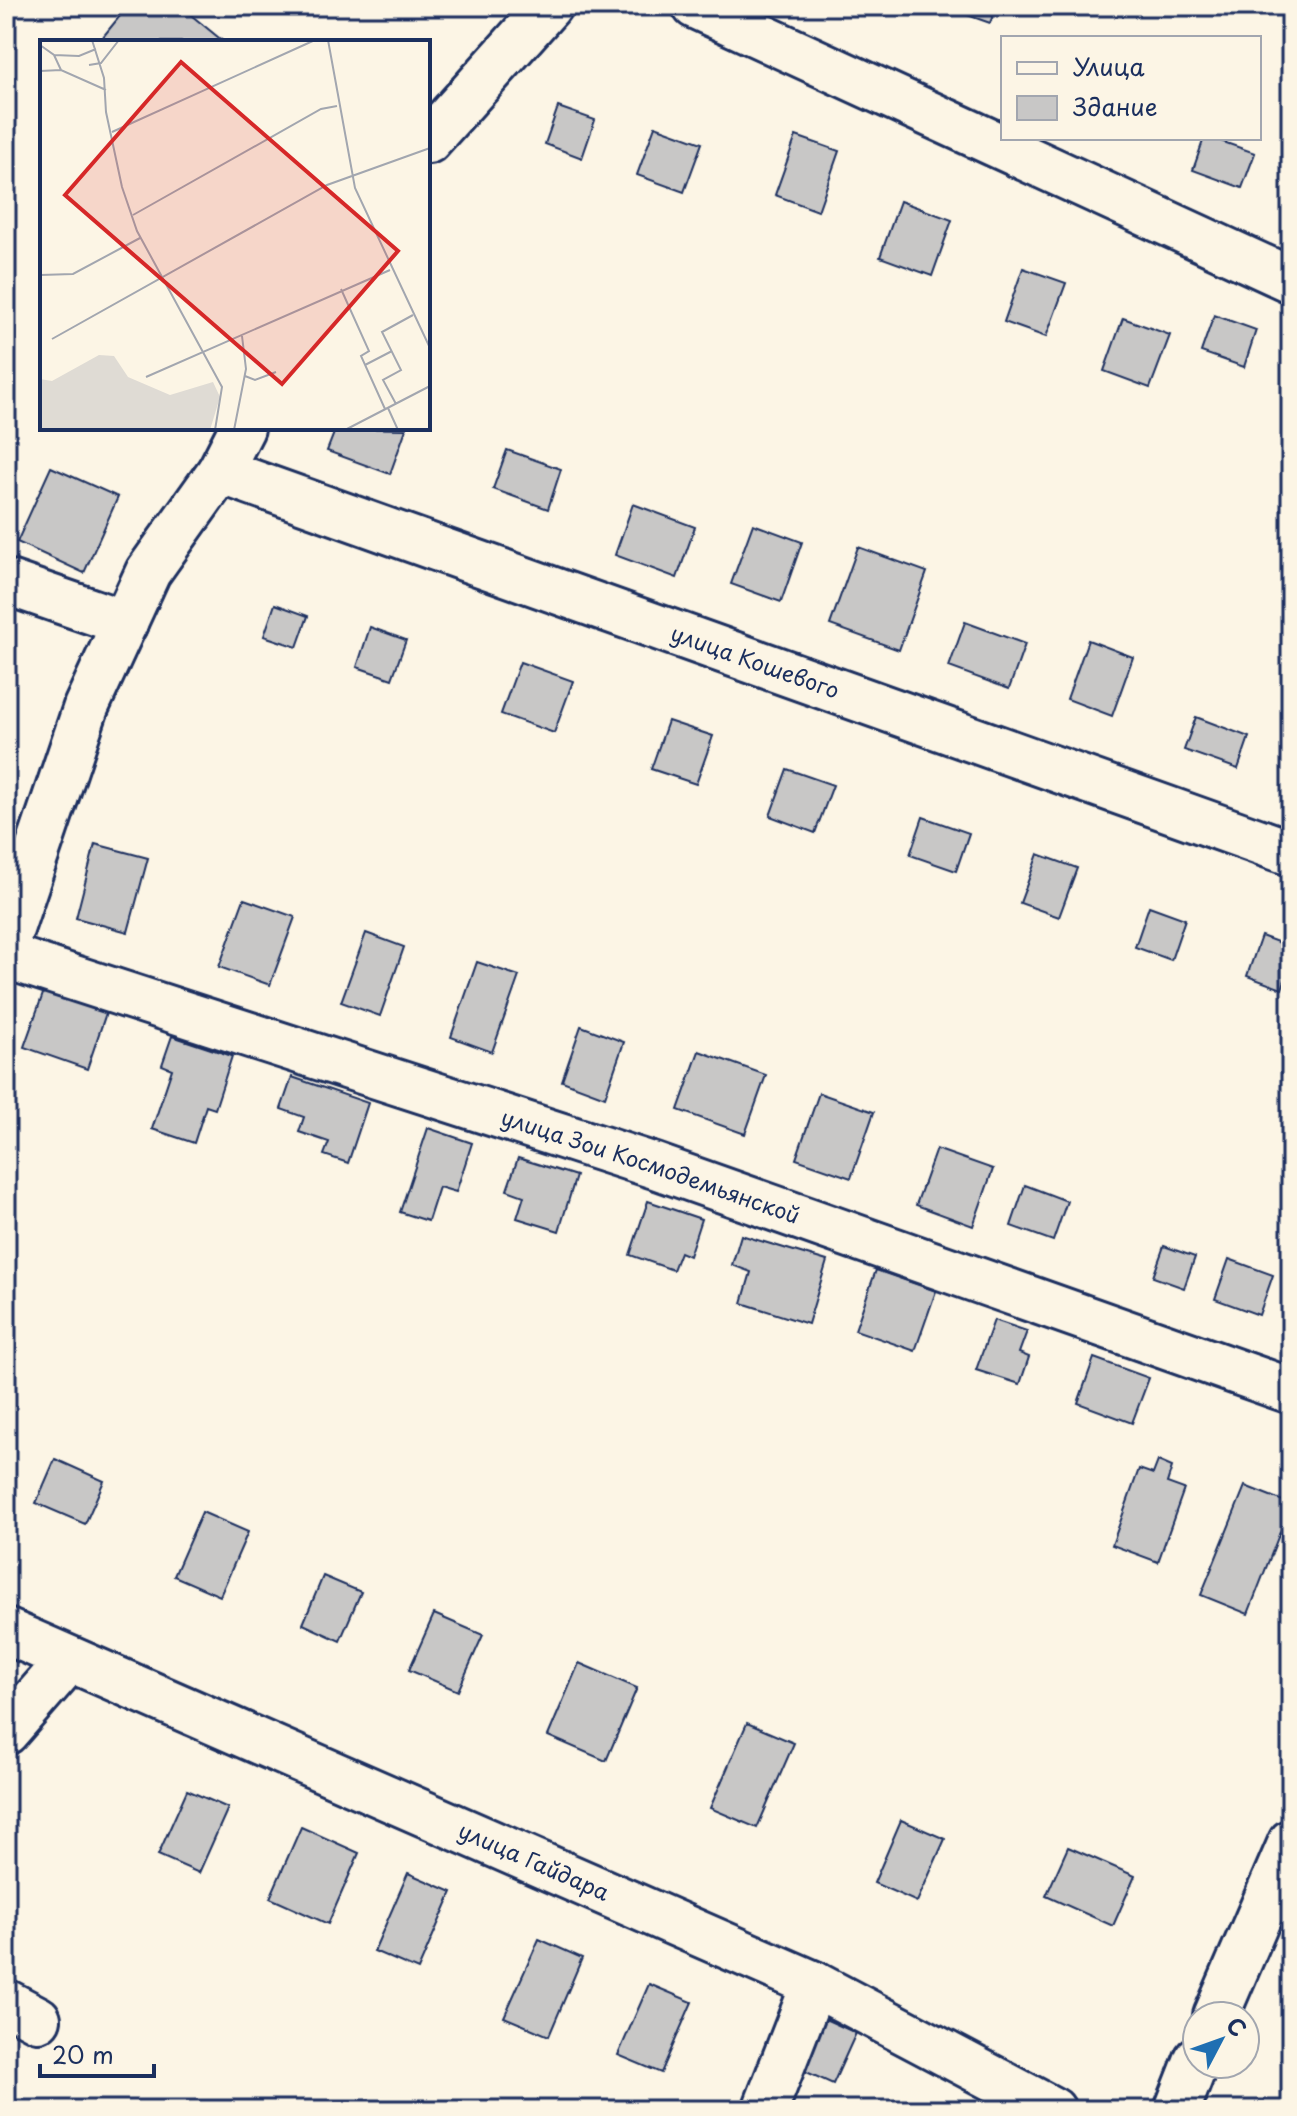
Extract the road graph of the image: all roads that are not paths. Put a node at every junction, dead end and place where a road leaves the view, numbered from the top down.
1 (549, 6) edge
2 (695, 6) edge
3 (430, 139) edge
4 (1291, 280) edge
5 (241, 430) edge
6 (220, 471) junction
7 (6, 582) edge
8 (125, 623) junction
9 (1291, 853) edge
10 (6, 944) edge
11 (6, 956) edge
12 (1291, 1391) edge
13 (6, 1631) edge
14 (69, 1660) junction
15 (6, 1732) edge
16 (1291, 1842) edge
17 (814, 1984) junction
18 (1223, 2000) edge
19 (1189, 2080) edge
20 (765, 2110) edge
21 (1053, 2110) edge
22 (1177, 2110) edge

1 - 3 street
2 - 4 street
5 - 6 street
6 - 8 street
6 - 9 street, улица Кошевого
7 - 8 street
8 - 10 street
11 - 12 street, улица Зои Космодемьянской
13 - 14 street, улица Гайдара
14 - 15 street
14 - 17 street, улица Гайдара
16 - 18 street
17 - 20 street
17 - 21 street, улица Гайдара
19 - 22 street

